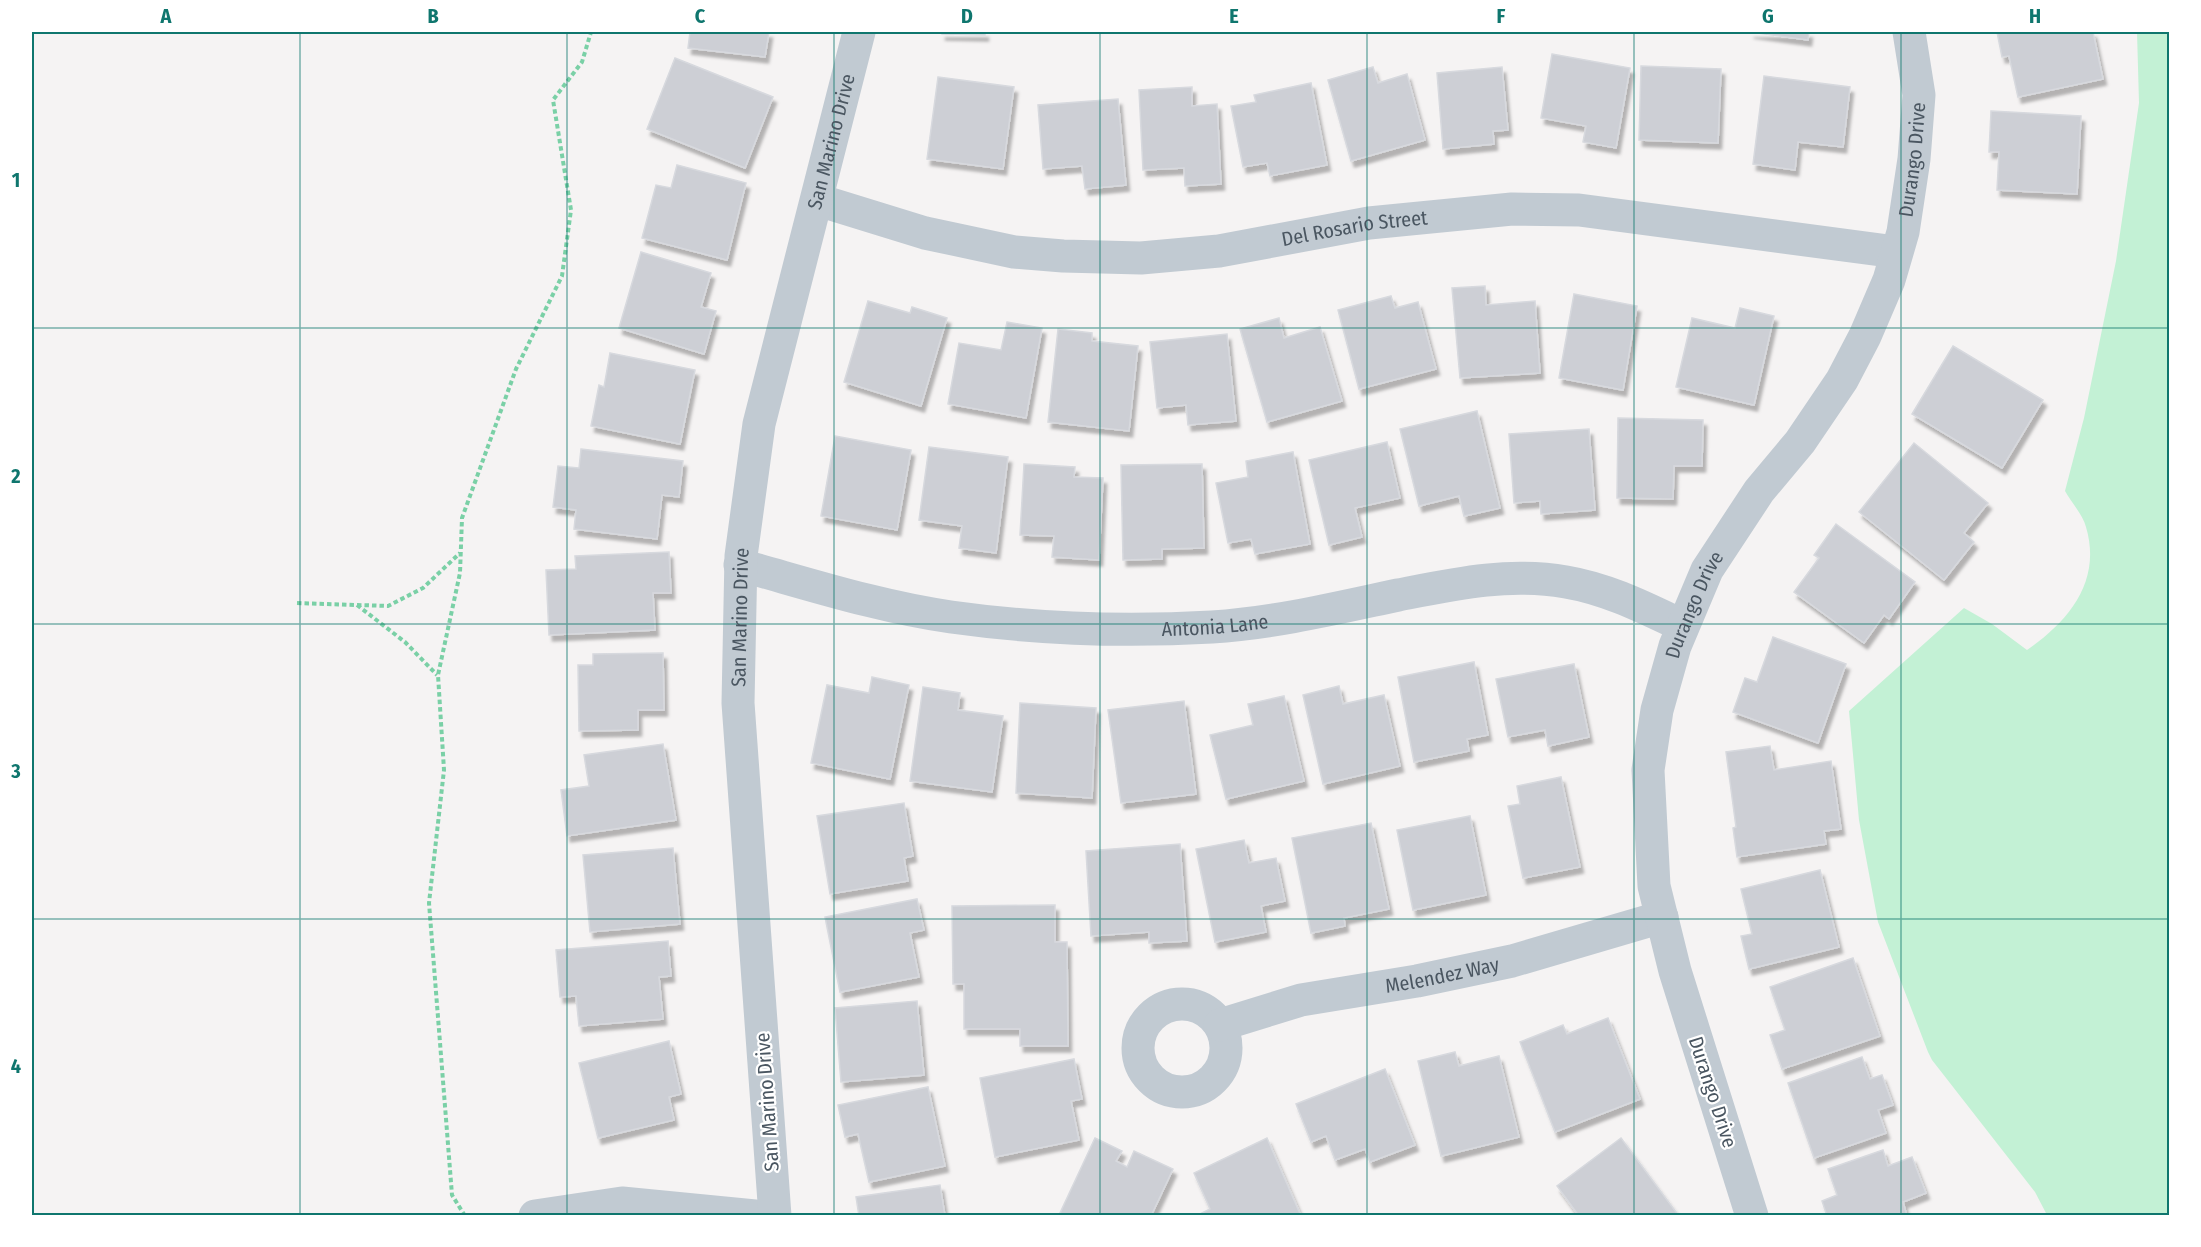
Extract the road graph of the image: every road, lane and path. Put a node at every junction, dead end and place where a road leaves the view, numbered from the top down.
1 (591, 32) edge
2 (859, 32) edge
3 (1909, 32) edge
4 (818, 200) junction
5 (1896, 252) junction
6 (461, 552) junction
7 (740, 566) junction
8 (297, 603) dead end
9 (357, 605) junction
10 (1683, 626) junction
11 (438, 675) junction
12 (1662, 917) junction
13 (1220, 1024) dead end
14 (465, 1215) edge
15 (535, 1215) edge
16 (755, 1215) edge
17 (775, 1215) edge
18 (1752, 1215) edge

1 - 6 path
2 - 4 street, San Marino Drive
3 - 5 street, Durango Drive
4 - 5 street, Del Rosario Street
4 - 7 street, San Marino Drive
5 - 10 street, Durango Drive
6 - 9 path
6 - 11 path
7 - 10 street, Antonia Lane
7 - 17 street, San Marino Drive
8 - 9 path
9 - 11 path
10 - 12 street, Durango Drive
11 - 14 path
12 - 13 street, Melendez Way
12 - 18 street, Durango Drive
15 - 16 street

